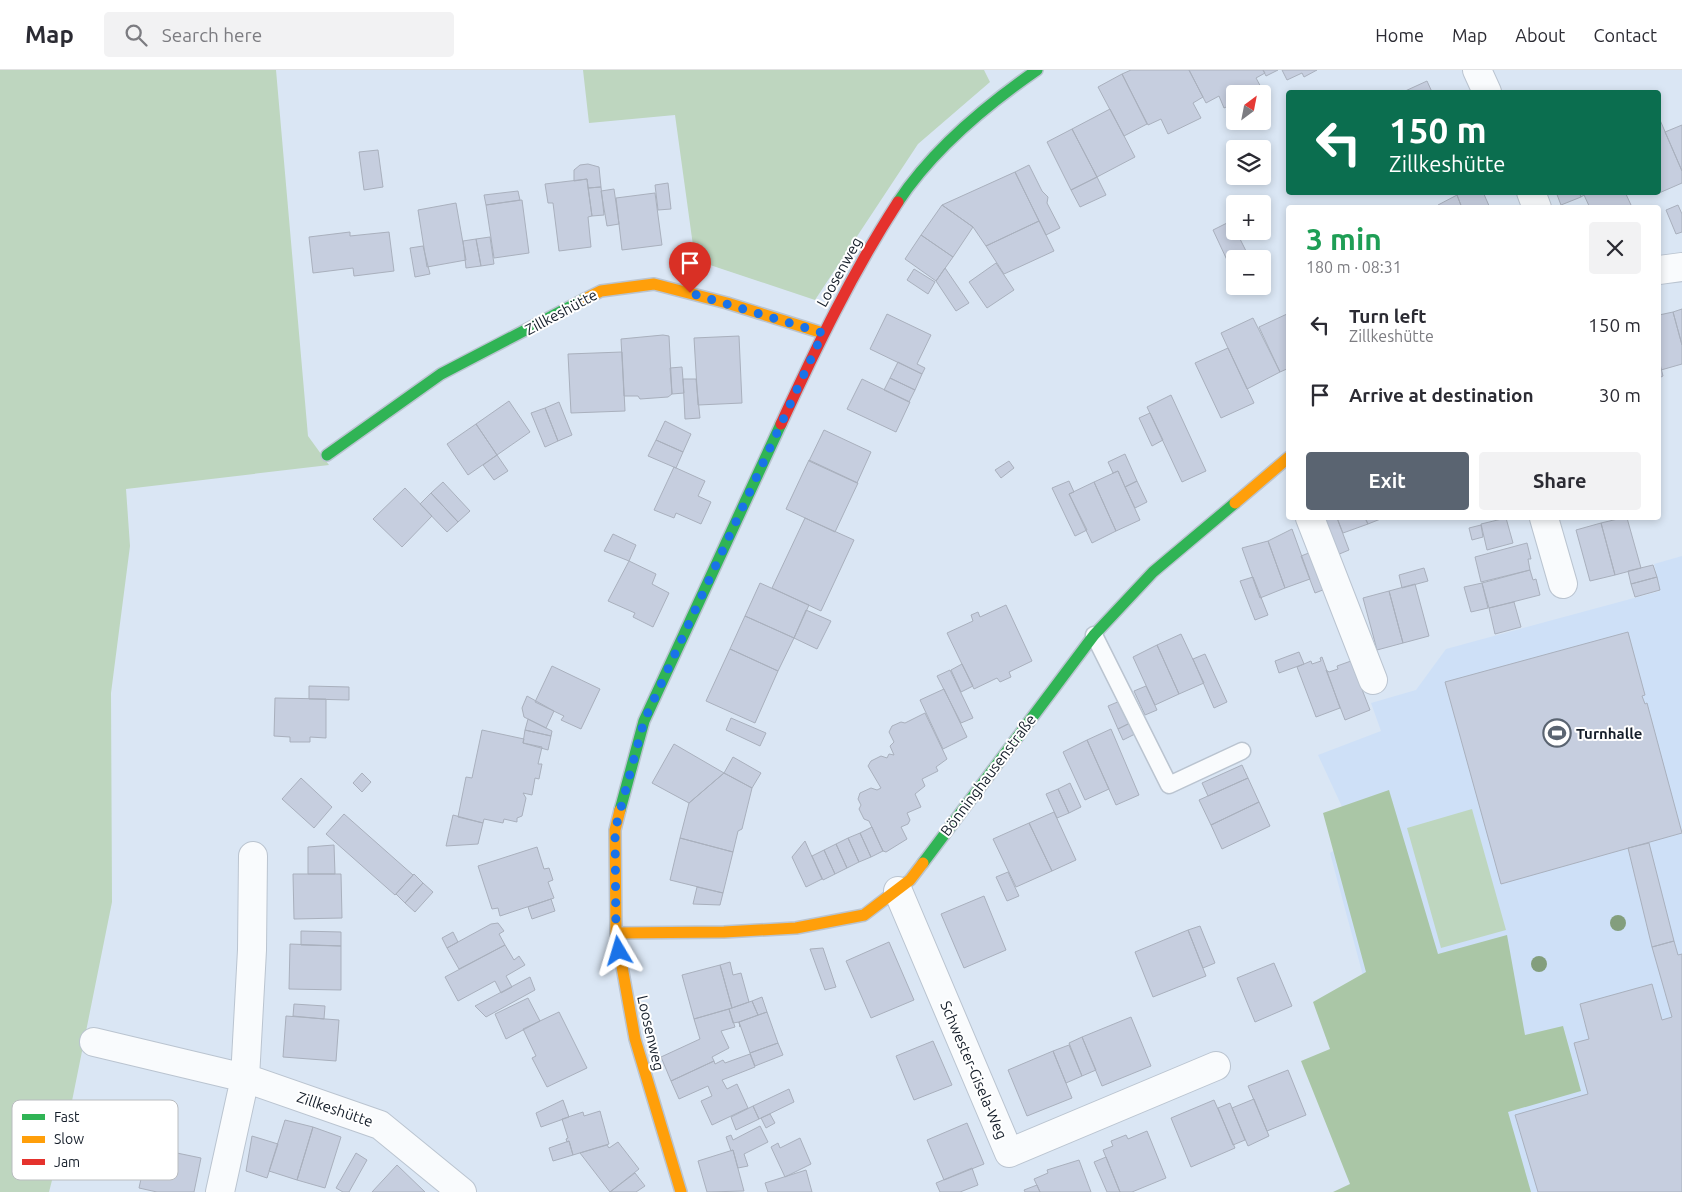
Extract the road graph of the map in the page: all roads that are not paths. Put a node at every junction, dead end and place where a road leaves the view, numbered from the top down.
1 (1037, 70) edge
2 (1477, 70) edge
3 (1486, 90) edge
4 (1682, 267) edge
5 (1661, 270) edge
6 (823, 333) junction
7 (327, 455) dead end
8 (1286, 461) edge
9 (1311, 520) edge
10 (1545, 520) edge
11 (1563, 584) dead end
12 (1094, 635) junction
13 (1373, 680) dead end
14 (1242, 751) dead end
15 (253, 856) dead end
16 (898, 891) junction
17 (616, 933) junction
18 (94, 1042) dead end
19 (1216, 1066) dead end
20 (245, 1078) junction
21 (220, 1192) edge
22 (462, 1192) edge
23 (681, 1192) edge

1 - 6 street, Loosenweg
2 - 3 street
4 - 5 street
6 - 7 street, Zillkeshütte
6 - 17 street, Loosenweg
8 - 12 street, Bönninghausenstraße
9 - 13 street
10 - 11 street
12 - 14 lane
12 - 16 street, Bönninghausenstraße
15 - 20 street
16 - 17 street, Bönninghausenstraße
16 - 19 street, Schwester-Gisela-Weg
17 - 23 street, Loosenweg
18 - 20 street, Zillkeshütte
20 - 21 street
20 - 22 street, Zillkeshütte

